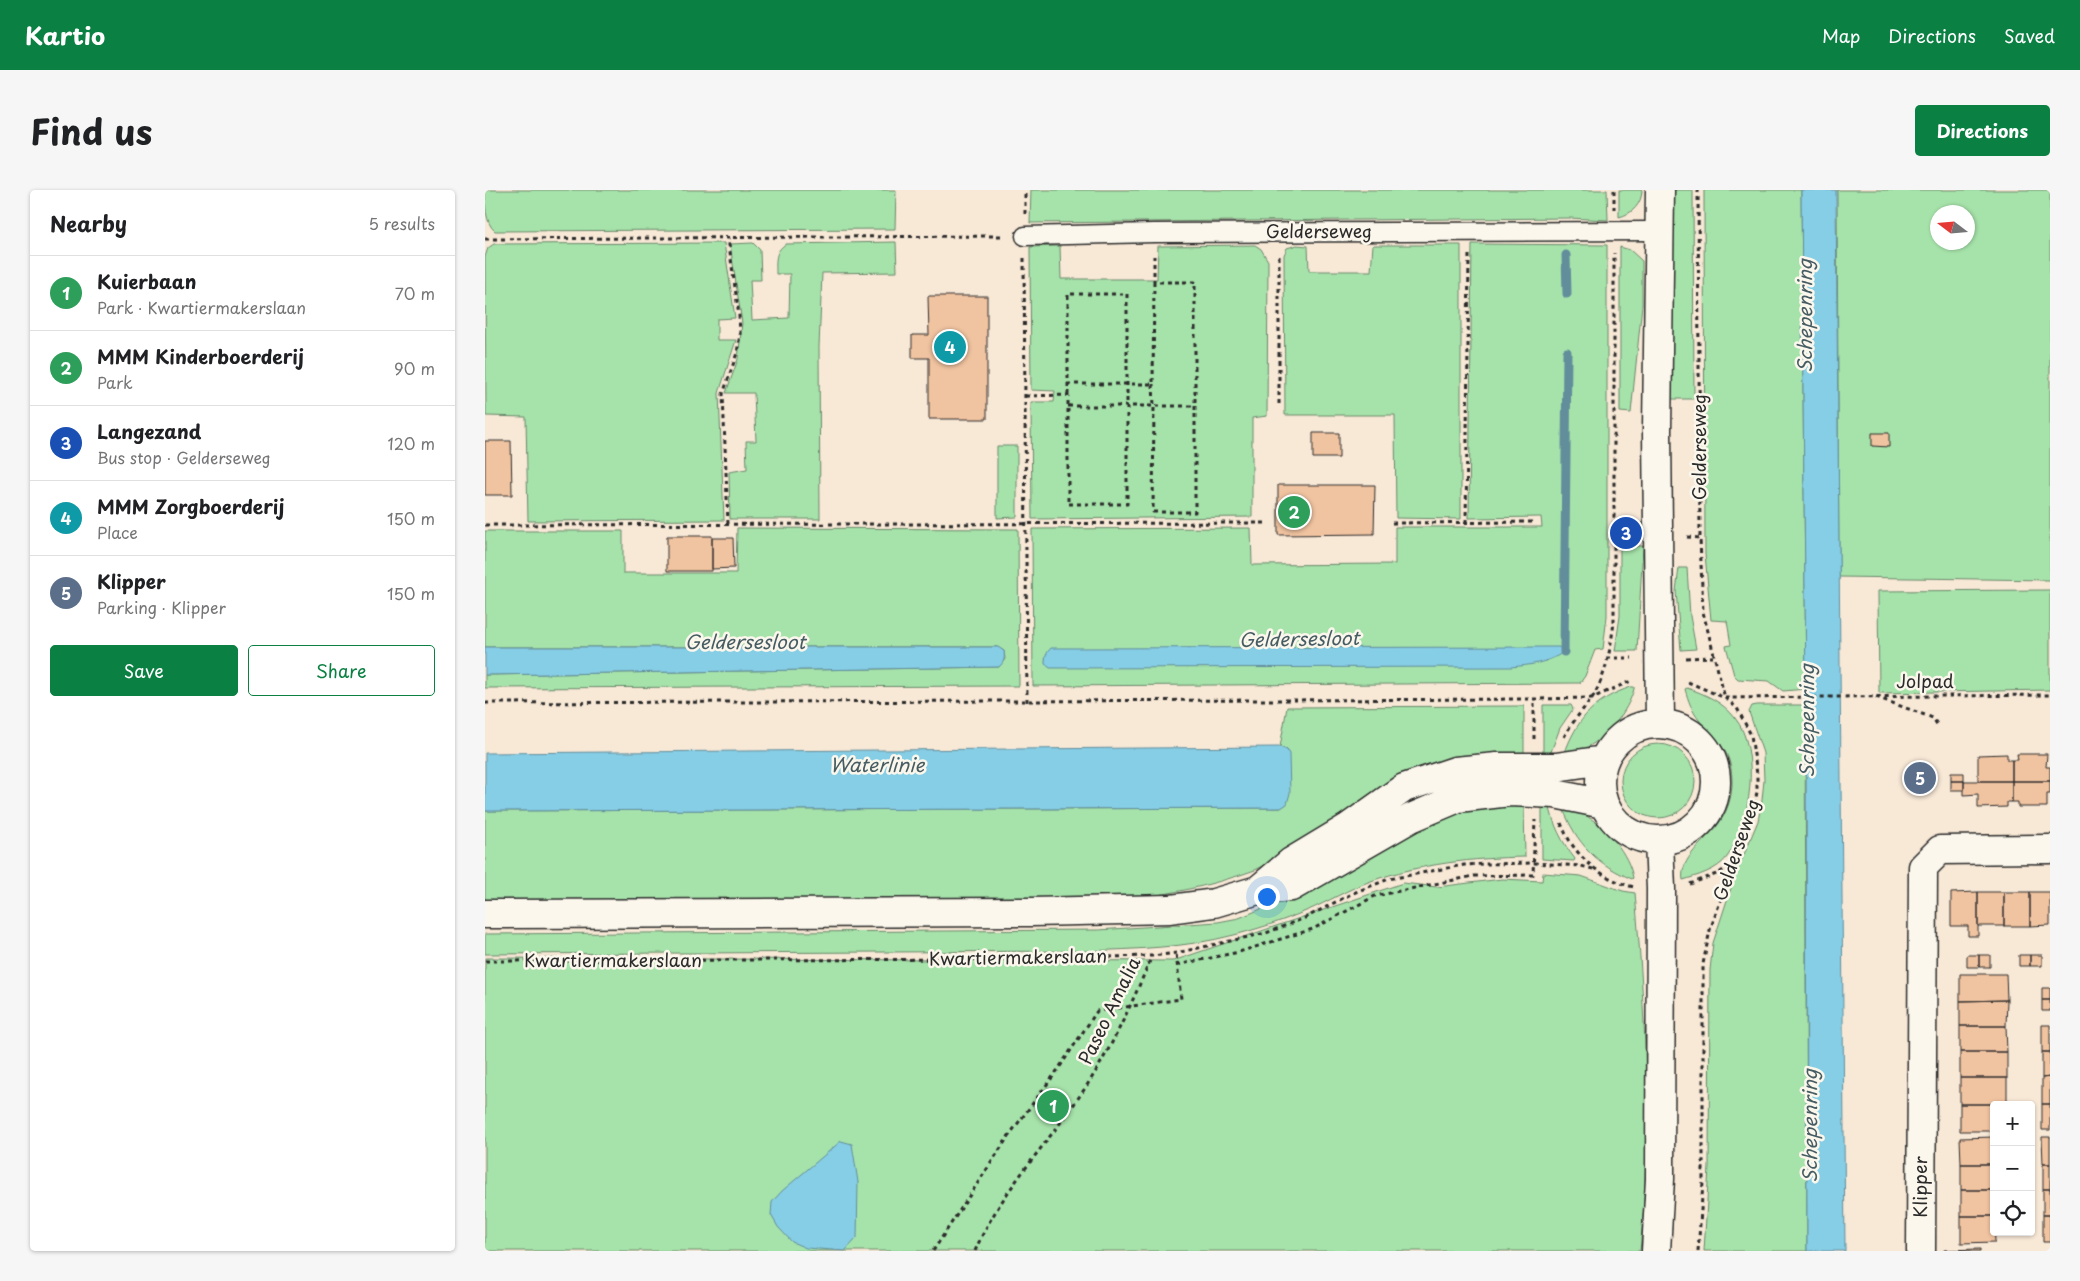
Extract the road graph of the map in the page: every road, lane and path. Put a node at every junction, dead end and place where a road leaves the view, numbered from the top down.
1 (1025, 190) edge
2 (1613, 190) edge
3 (1660, 190) edge
4 (1698, 190) edge
5 (1469, 231) junction
6 (1614, 231) junction
7 (1660, 231) junction
8 (1279, 232) junction
9 (1154, 233) junction
10 (1025, 236) junction
11 (728, 238) junction
12 (485, 239) edge
13 (1154, 282) junction
14 (1067, 384) junction
15 (1127, 384) junction
16 (1153, 384) junction
17 (1068, 395) junction
18 (1026, 396) junction
19 (1068, 406) junction
20 (1127, 406) junction
21 (1153, 406) junction
22 (1195, 406) junction
23 (1279, 408) dead end
24 (1534, 522) dead end
25 (1392, 523) dead end
26 (1466, 523) junction
27 (728, 524) junction
28 (1025, 524) junction
29 (1266, 524) dead end
30 (485, 526) edge
31 (1628, 527) dead end
32 (1614, 528) junction
33 (1687, 537) dead end
34 (1700, 538) junction
35 (1661, 676) junction
36 (2050, 695) edge
37 (1873, 696) junction
38 (1592, 698) junction
39 (1725, 698) junction
40 (1534, 699) junction
41 (1027, 702) junction
42 (485, 703) edge
43 (1660, 724) junction
44 (1938, 726) dead end
45 (1605, 760) junction
46 (1545, 767) junction
47 (1545, 794) junction
48 (1604, 804) junction
49 (1659, 841) junction
50 (2050, 849) edge
51 (1535, 863) junction
52 (1257, 890) junction
53 (485, 914) edge
54 (1176, 953) junction
55 (1152, 956) junction
56 (485, 961) edge
57 (1177, 964) junction
58 (1130, 1007) junction
59 (933, 1251) edge
60 (975, 1251) edge
61 (1656, 1251) edge
62 (1698, 1251) edge
63 (1921, 1251) edge

1 - 10 path
2 - 6 path
3 - 7 street
4 - 34 path, Gelderseweg
5 - 6 lane, Gelderseweg
5 - 8 lane, Gelderseweg
5 - 26 path
6 - 7 lane, Gelderseweg
6 - 32 path
7 - 35 street
8 - 9 lane, Gelderseweg
8 - 23 path
9 - 10 lane, Gelderseweg
9 - 13 path
10 - 11 path
10 - 18 path
11 - 12 path
11 - 27 path
13 - 16 path
13 - 22 path
14 - 15 path
14 - 15 path
14 - 17 path
15 - 16 path
15 - 20 path
16 - 21 path
17 - 18 path
17 - 19 path
18 - 28 path
19 - 20 path
19 - 20 path
20 - 21 path
21 - 22 path
21 - 22 path
24 - 26 path
25 - 26 path
27 - 28 path
27 - 30 path
28 - 29 path
28 - 41 path
31 - 32 path
32 - 38 path
33 - 34 path
34 - 39 path, Gelderseweg
35 - 38 path
35 - 39 path
35 - 43 street
36 - 37 path, Jolpad
37 - 39 path
37 - 44 path, Jolpad
38 - 40 path
38 - 46 path
39 - 62 path, Gelderseweg
40 - 41 path
40 - 46 path
41 - 42 path
43 - 45 street
43 - 49 street
45 - 46 street
45 - 48 street
46 - 52 street
47 - 48 street
47 - 51 path
47 - 51 path, Kwartiermakerslaan
47 - 52 street
48 - 49 street
49 - 61 street
50 - 63 street, Klipper
51 - 54 path, Kwartiermakerslaan
51 - 57 path
52 - 53 street
54 - 55 path, Kwartiermakerslaan
54 - 57 path
55 - 56 path, Kwartiermakerslaan
55 - 58 path, Paseo Amalia
57 - 58 path
58 - 59 path
58 - 60 path, Paseo Amalia

